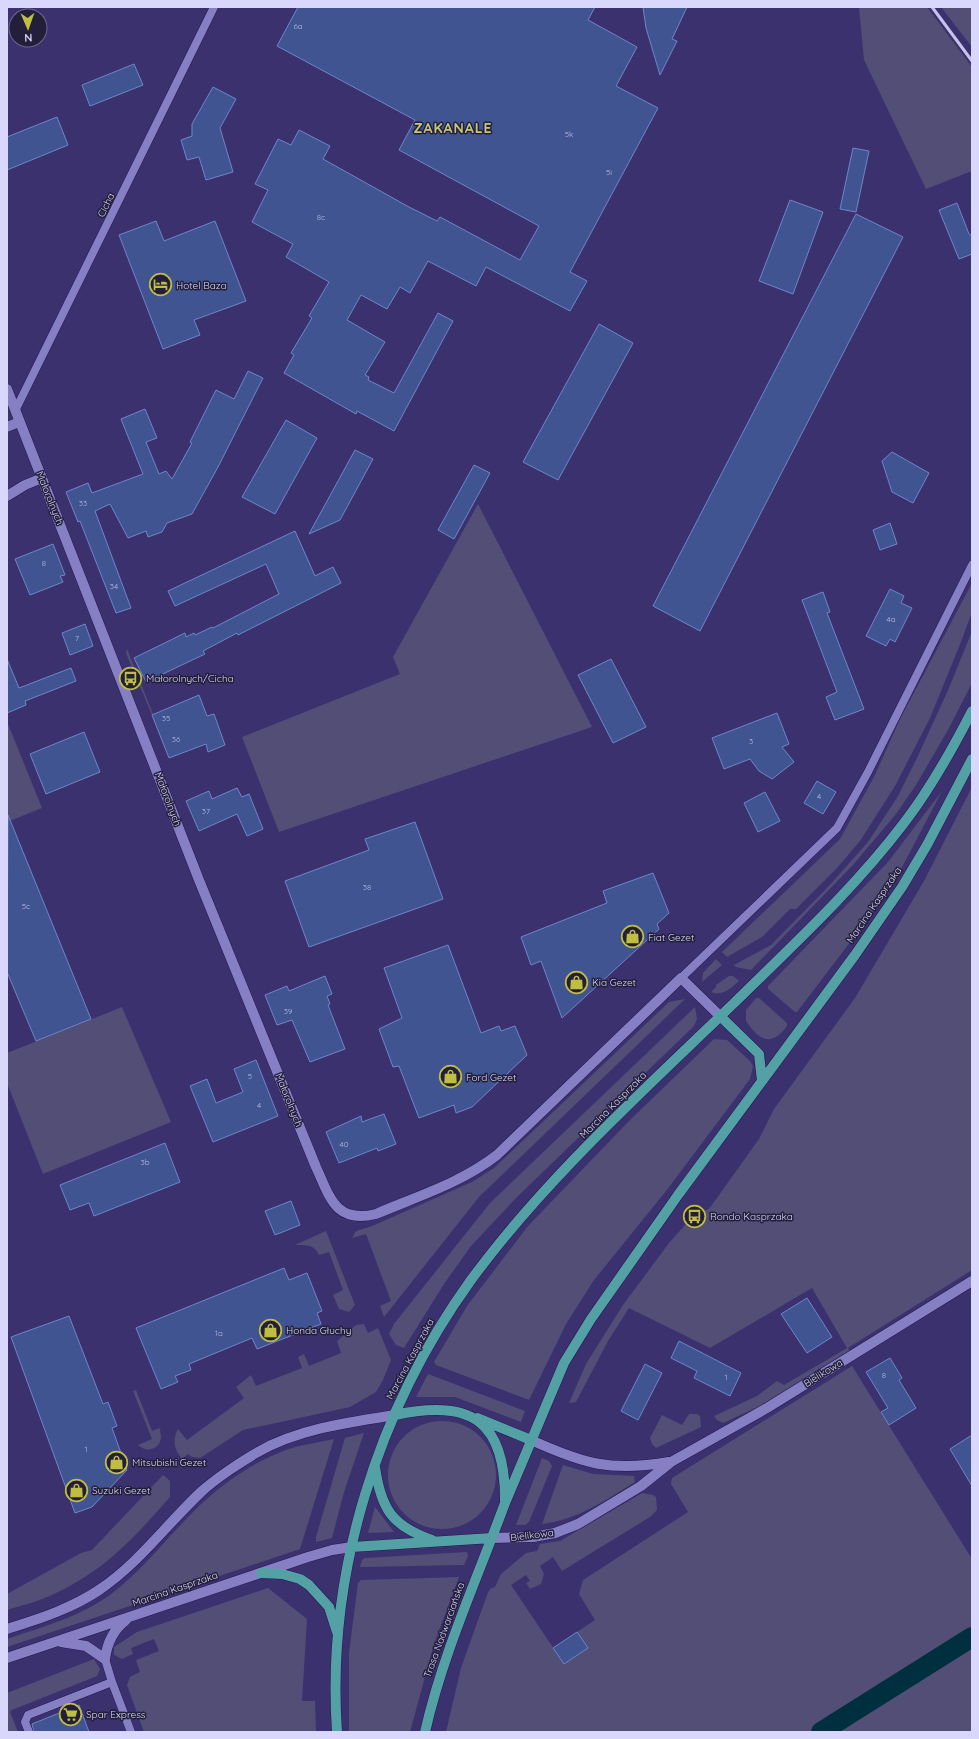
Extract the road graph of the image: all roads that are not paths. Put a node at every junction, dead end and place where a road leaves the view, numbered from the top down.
1 (214, 7) edge
2 (7, 389) edge
3 (15, 411) junction
4 (19, 422) junction
5 (7, 427) edge
6 (42, 478) junction
7 (7, 496) edge
8 (972, 565) edge
9 (972, 711) edge
10 (972, 758) edge
11 (681, 978) junction
12 (720, 1016) junction
13 (762, 1081) junction
14 (972, 1281) edge
15 (464, 1413) junction
16 (395, 1415) junction
17 (531, 1440) junction
18 (671, 1462) junction
19 (375, 1466) junction
20 (505, 1503) junction
21 (492, 1538) junction
22 (438, 1542) junction
23 (352, 1547) junction
24 (261, 1573) junction
25 (137, 1615) junction
26 (7, 1629) edge
27 (338, 1635) junction
28 (42, 1646) junction
29 (7, 1658) edge
30 (105, 1659) junction
31 (112, 1682) junction
32 (29, 1732) edge
33 (131, 1732) edge
34 (337, 1732) edge
35 (425, 1732) edge

1 - 3 lane, Cicha
2 - 3 street, Małorolnych
3 - 4 street, Małorolnych
4 - 5 street
4 - 6 street, Małorolnych
6 - 7 street
6 - 11 street, Małorolnych
8 - 11 lane
9 - 12 main road, Marcina Kasprzaka
10 - 13 main road, Marcina Kasprzaka
11 - 12 street
12 - 13 main road
12 - 16 main road, Marcina Kasprzaka
13 - 17 main road, Marcina Kasprzaka
14 - 18 street, Bielikowa
15 - 16 main road
15 - 17 main road
15 - 20 main road
16 - 19 main road
16 - 26 street, Marcina Kasprzaka
17 - 18 street, Bielikowa
17 - 20 main road, Marcina Kasprzaka
18 - 21 street, Bielikowa
19 - 22 main road
19 - 23 main road
20 - 21 main road
21 - 22 main road
21 - 35 main road, Trasa Nadwarciańska
22 - 23 main road
23 - 24 street, Marcina Kasprzaka
23 - 27 main road
24 - 25 street, Marcina Kasprzaka
24 - 27 main road
25 - 28 street, Marcina Kasprzaka
25 - 30 street
27 - 34 main road
28 - 29 street, Marcina Kasprzaka
28 - 30 street
30 - 31 lane
31 - 32 lane
31 - 33 lane

